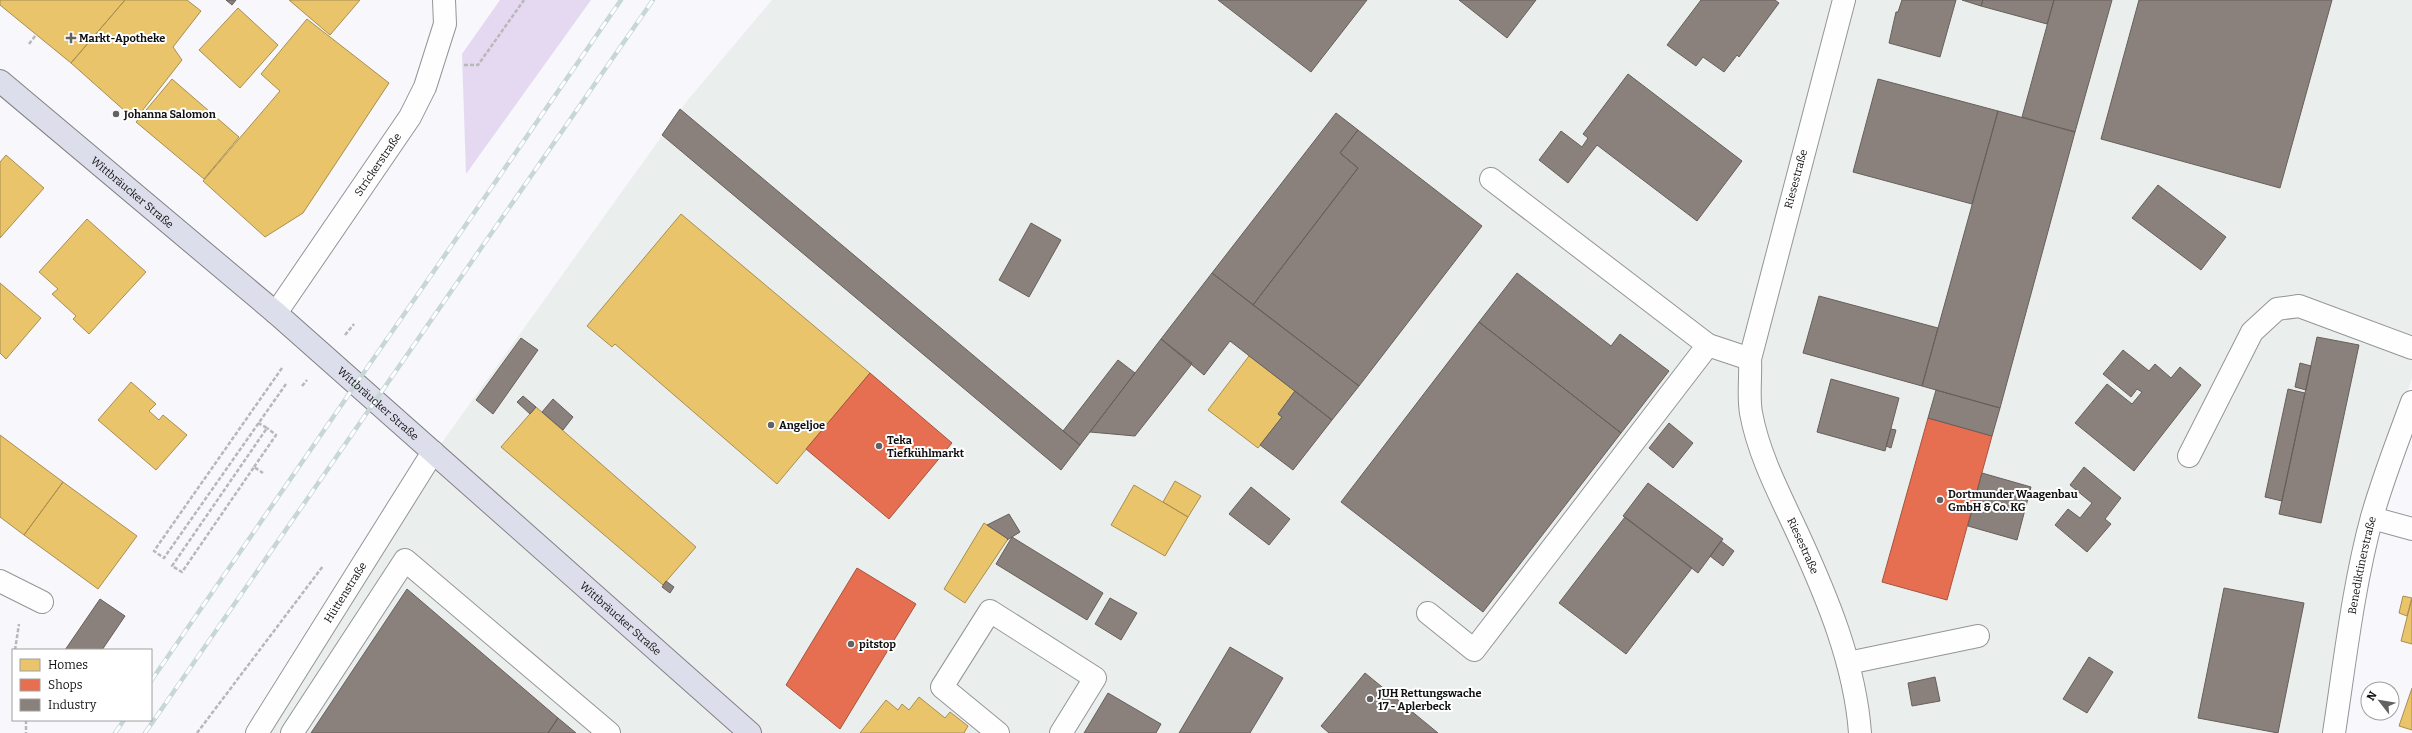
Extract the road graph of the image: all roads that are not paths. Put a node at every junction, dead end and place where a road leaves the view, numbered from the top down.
1 (444, 0) edge
2 (1844, 0) edge
3 (0, 81) edge
4 (1491, 179) dead end
5 (276, 313) junction
6 (1708, 345) junction
7 (2412, 348) edge
8 (1750, 359) junction
9 (2412, 402) edge
10 (433, 452) junction
11 (2188, 456) dead end
12 (2372, 518) junction
13 (2412, 529) edge
14 (0, 581) edge
15 (42, 602) dead end
16 (1428, 613) dead end
17 (1978, 636) dead end
18 (1848, 663) junction
19 (257, 733) edge
20 (292, 733) edge
21 (609, 733) edge
22 (750, 733) edge
23 (998, 733) edge
24 (1061, 733) edge
25 (1860, 733) edge
26 (2334, 733) edge

1 - 5 street, Strickerstraße
2 - 8 street, Riesestraße
3 - 5 main road, Wittbräucker Straße
4 - 6 street
5 - 10 main road, Wittbräucker Straße
6 - 8 street
6 - 16 street
7 - 11 street
8 - 18 street, Riesestraße
9 - 12 street, Benediktinerstraße
10 - 19 street, Hüttenstraße
10 - 22 main road, Wittbräucker Straße
12 - 13 street
12 - 26 street, Benediktinerstraße
14 - 15 street
17 - 18 street
18 - 25 street, Riesestraße
20 - 21 street
23 - 24 street

